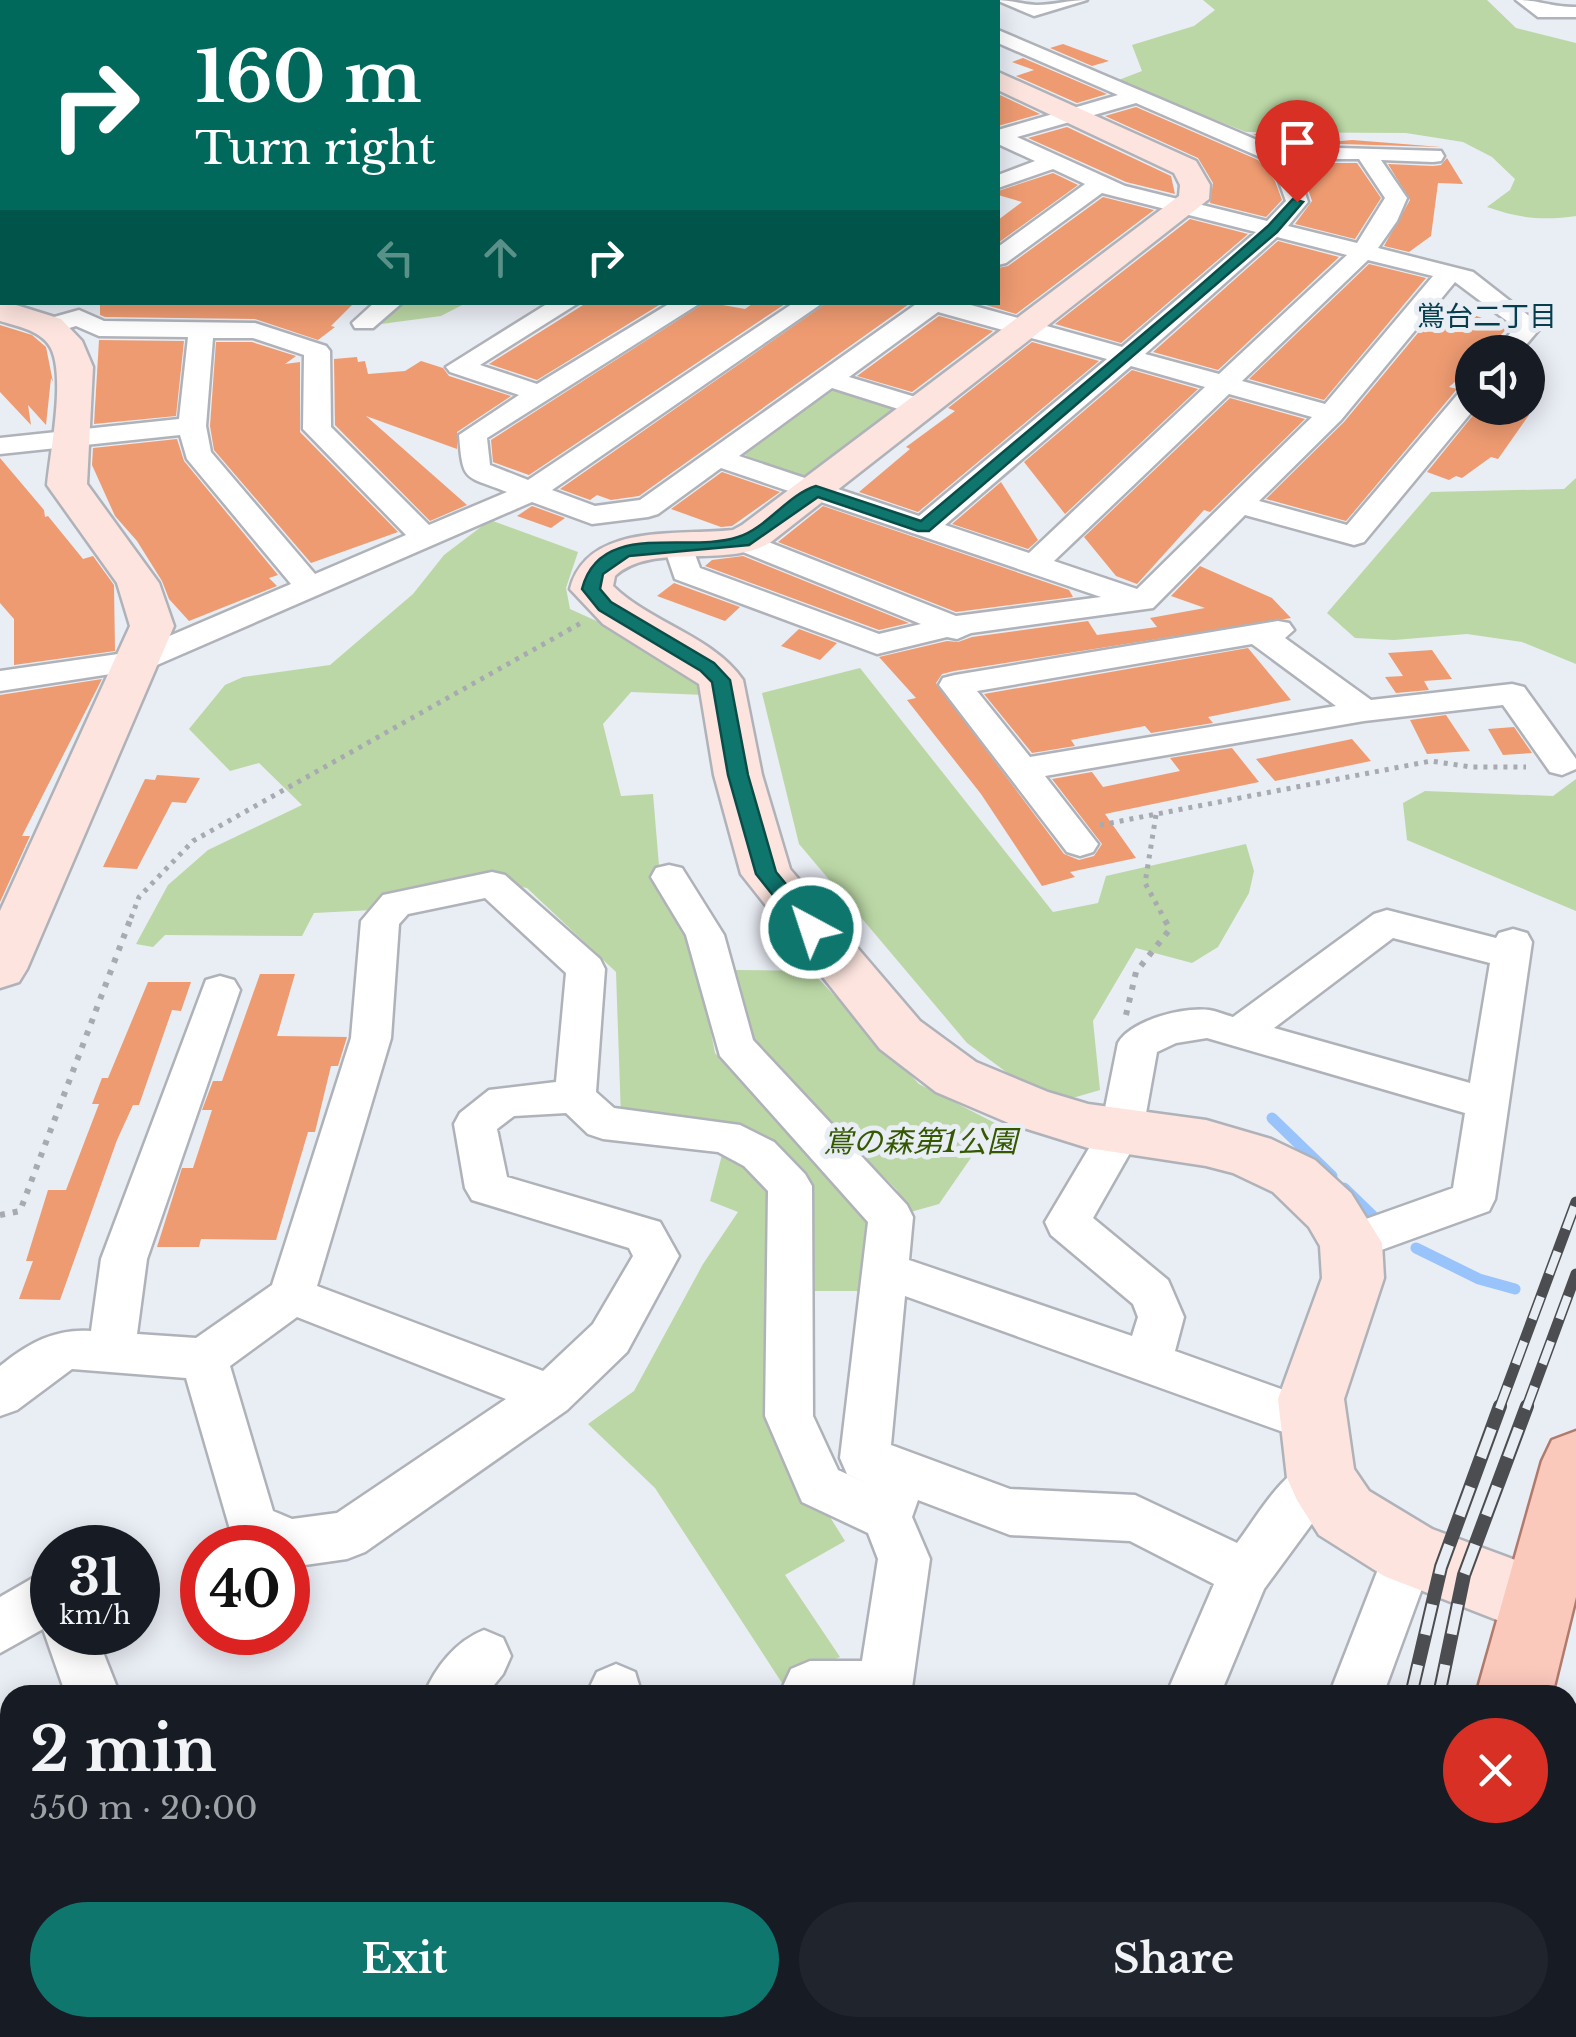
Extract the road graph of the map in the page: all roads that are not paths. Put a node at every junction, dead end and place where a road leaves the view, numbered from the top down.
1 (1005, 0) edge
2 (1078, 0) edge
3 (1525, 0) edge
4 (1568, 12) edge
5 (1576, 25) edge
6 (1000, 37) edge
7 (1000, 81) edge
8 (1140, 95) junction
9 (1074, 114) junction
10 (1000, 135) edge
11 (1000, 137) edge
12 (1268, 152) junction
13 (1365, 154) junction
14 (1433, 156) dead end
15 (1054, 162) junction
16 (1000, 181) edge
17 (1100, 184) junction
18 (1184, 207) junction
19 (1273, 229) junction
20 (1363, 252) junction
21 (1000, 257) edge
22 (1449, 273) junction
23 (387, 305) edge
24 (563, 305) edge
25 (685, 305) edge
26 (808, 305) edge
27 (930, 305) edge
28 (940, 305) edge
29 (0, 310) edge
30 (76, 315) edge
31 (364, 324) dead end
32 (1026, 328) junction
33 (201, 329) junction
34 (1521, 335) edge
35 (1126, 357) junction
36 (829, 378) junction
37 (1226, 385) junction
38 (541, 394) junction
39 (923, 408) junction
40 (1331, 414) junction
41 (1455, 414) edge
42 (192, 426) junction
43 (67, 439) junction
44 (0, 446) edge
45 (718, 458) junction
46 (816, 490) junction
47 (528, 493) junction
48 (1240, 505) junction
49 (924, 528) junction
50 (424, 536) junction
51 (743, 542) junction
52 (679, 547) junction
53 (1034, 564) junction
54 (311, 588) junction
55 (1134, 604) junction
56 (954, 626) junction
57 (1162, 648) junction
58 (139, 662) junction
59 (992, 678) junction
60 (0, 681) edge
61 (1364, 712) junction
62 (1562, 764) road end
63 (1021, 769) junction
64 (1076, 837) road end
65 (669, 877) dead end
66 (13, 912) edge
67 (0, 969) edge
68 (220, 990) dead end
69 (1238, 1034) junction
70 (575, 1096) junction
71 (1488, 1104) junction
72 (1126, 1107) junction
73 (1351, 1243) junction
74 (885, 1271) junction
75 (291, 1296) junction
76 (111, 1352) junction
77 (204, 1358) junction
78 (1148, 1362) junction
79 (0, 1395) edge
80 (550, 1395) junction
81 (1314, 1422) junction
82 (1576, 1461) edge
83 (1321, 1478) junction
84 (895, 1494) junction
85 (1409, 1553) junction
86 (1245, 1573) junction
87 (1538, 1602) junction
88 (30, 1607) edge
89 (0, 1628) edge
90 (77, 1655) edge
91 (89, 1685) edge
92 (885, 1685) edge
93 (1198, 1685) edge
94 (1360, 1685) edge
95 (1517, 1685) edge

1 - 2 street
3 - 4 street
4 - 5 street
6 - 8 street
7 - 9 street
8 - 9 street
8 - 12 street
9 - 10 street
9 - 18 street
11 - 15 street
12 - 13 street
12 - 19 street
13 - 14 street
13 - 20 street
15 - 16 street
15 - 17 street
17 - 18 street
17 - 21 street
18 - 19 street
18 - 32 street
19 - 20 street
19 - 35 street
20 - 22 street
20 - 37 street
22 - 34 street
22 - 40 street
23 - 31 street
24 - 38 street
25 - 38 street
26 - 47 street
27 - 36 street
28 - 32 street
29 - 30 street
30 - 33 street
30 - 43 street
32 - 35 street
32 - 39 street
33 - 42 street
33 - 50 street
35 - 37 street
35 - 49 street
36 - 39 street
36 - 45 street
37 - 40 street
37 - 53 street
38 - 47 street
39 - 46 street
40 - 48 street
41 - 48 street
42 - 43 street
42 - 54 street
43 - 44 street
43 - 58 street
45 - 46 street
45 - 47 street
46 - 49 street
46 - 51 street
47 - 50 street
48 - 55 street
49 - 53 street
50 - 54 street
51 - 52 street
51 - 56 street
52 - 56 street
52 - 72 street
53 - 55 street
54 - 58 street
55 - 56 street
55 - 57 street
56 - 59 street
57 - 59 street
57 - 61 street
58 - 60 street
58 - 66 street
59 - 63 street
61 - 62 street
61 - 63 street
63 - 64 street
65 - 74 street
66 - 67 street
68 - 76 street
69 - 71 street
69 - 71 street
69 - 72 street
70 - 75 street
70 - 80 street
70 - 84 street
71 - 73 street
72 - 73 street
72 - 78 street
73 - 81 street
74 - 78 street
74 - 84 street
75 - 77 street
75 - 80 street
76 - 77 street
76 - 79 street
77 - 80 street
78 - 81 street
81 - 83 street
82 - 87 main road
83 - 85 street
83 - 86 street
84 - 86 street
84 - 92 street
85 - 87 street
85 - 94 street
86 - 93 street
87 - 95 main road
88 - 89 street
90 - 91 street

